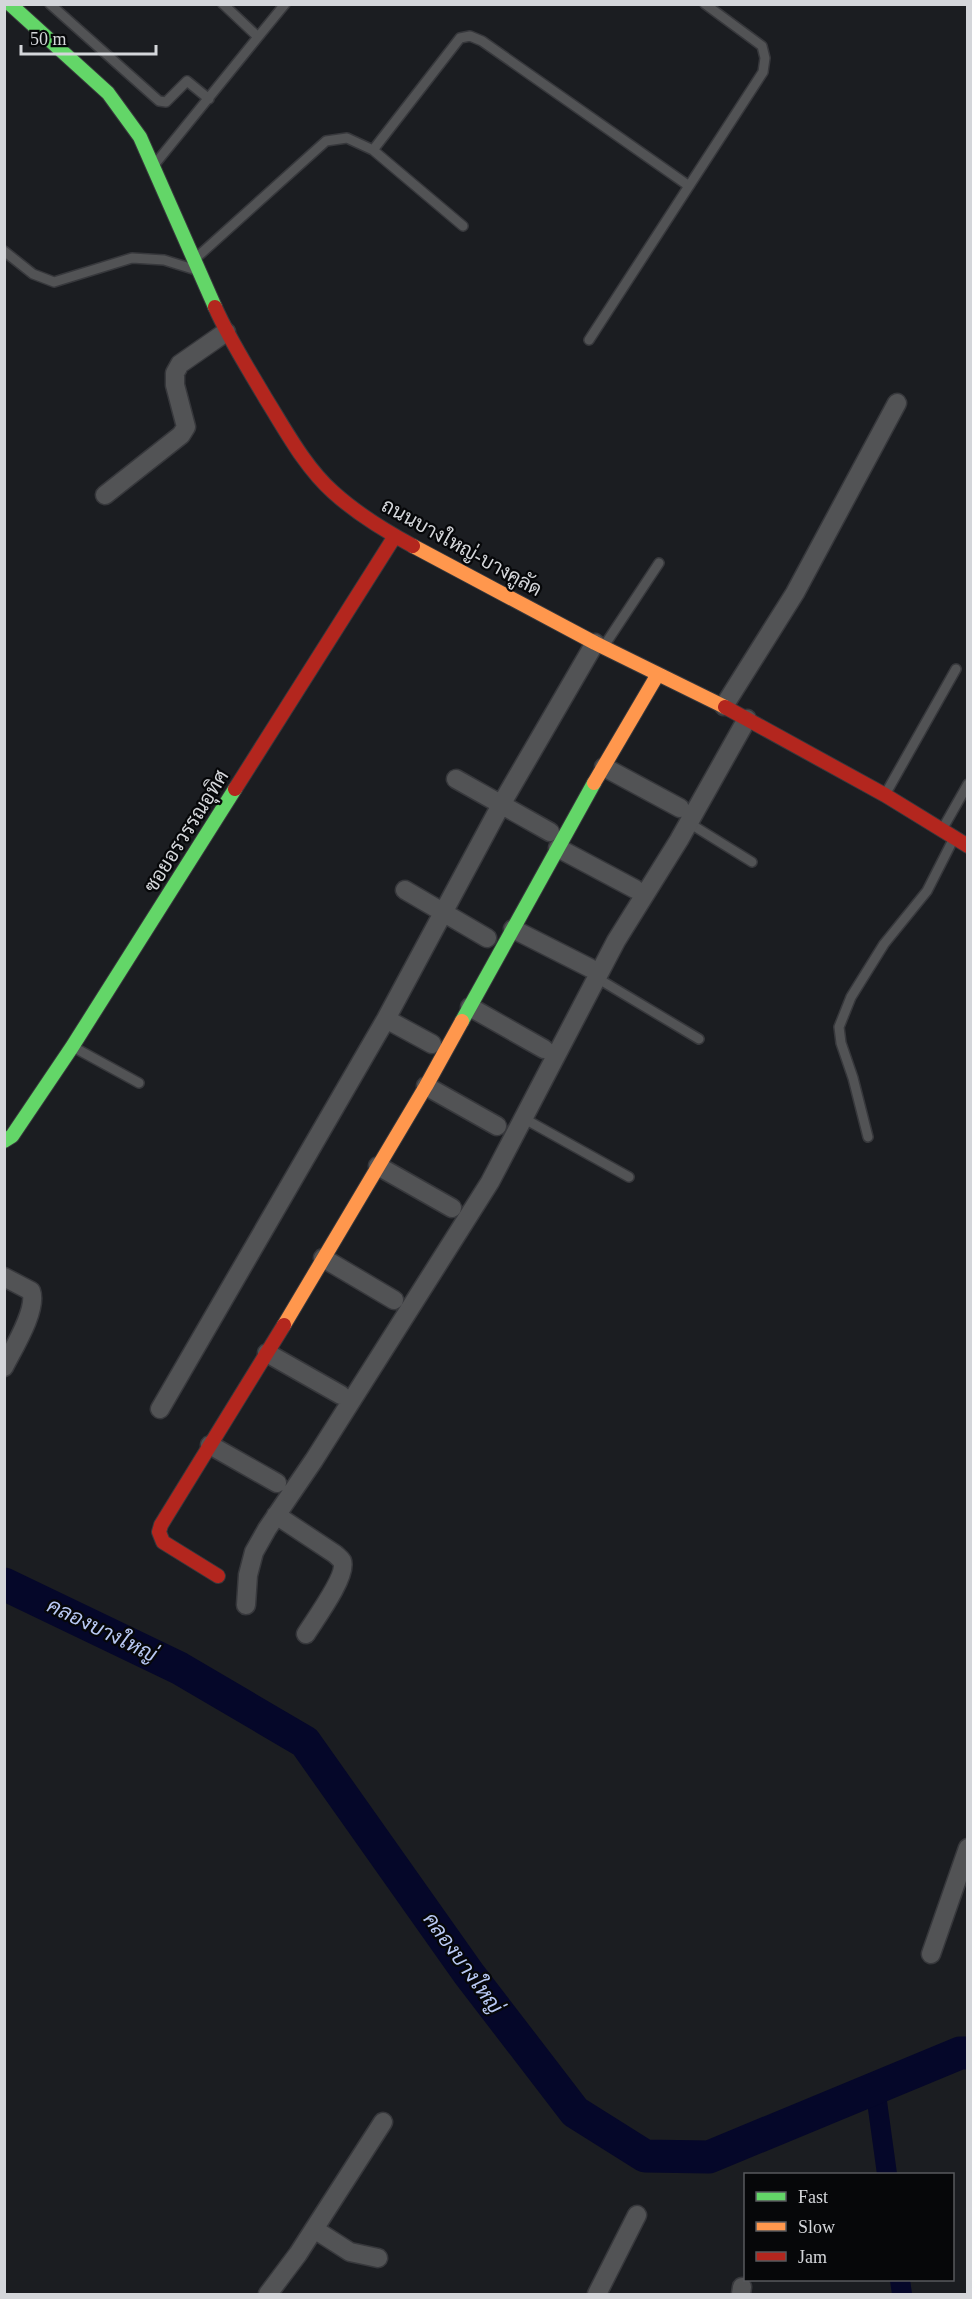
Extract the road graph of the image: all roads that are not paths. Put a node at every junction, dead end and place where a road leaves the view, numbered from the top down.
1 (10, 4) edge
2 (50, 4) edge
3 (223, 4) edge
4 (285, 4) edge
5 (705, 4) edge
6 (258, 37) junction
7 (209, 99) junction
8 (373, 150) junction
9 (153, 166) junction
10 (689, 186) junction
11 (464, 226) dead end
12 (4, 251) edge
13 (198, 265) junction
14 (226, 332) junction
15 (589, 340) dead end
16 (897, 403) dead end
17 (105, 495) dead end
18 (395, 536) junction
19 (659, 563) dead end
20 (600, 645) junction
21 (956, 669) dead end
22 (658, 674) junction
23 (724, 706) junction
24 (747, 719) junction
25 (604, 766) junction
26 (456, 779) dead end
27 (968, 784) edge
28 (885, 795) junction
29 (502, 803) junction
30 (684, 815) junction
31 (948, 834) junction
32 (554, 840) junction
33 (968, 846) edge
34 (752, 862) dead end
35 (635, 889) dead end
36 (405, 890) dead end
37 (443, 911) junction
38 (513, 929) junction
39 (487, 938) dead end
40 (594, 973) junction
41 (470, 1007) junction
42 (386, 1019) junction
43 (699, 1039) dead end
44 (432, 1044) dead end
45 (72, 1047) junction
46 (544, 1049) dead end
47 (139, 1083) dead end
48 (426, 1086) junction
49 (523, 1118) junction
50 (497, 1126) dead end
51 (868, 1137) dead end
52 (5, 1142) edge
53 (378, 1166) junction
54 (629, 1177) dead end
55 (452, 1208) dead end
56 (323, 1258) junction
57 (4, 1277) edge
58 (394, 1300) dead end
59 (267, 1353) junction
60 (4, 1367) edge
61 (341, 1395) dead end
62 (160, 1409) dead end
63 (210, 1445) junction
64 (277, 1483) dead end
65 (276, 1515) junction
66 (218, 1576) dead end
67 (246, 1605) dead end
68 (306, 1634) dead end
69 (968, 1848) edge
70 (931, 1954) dead end
71 (383, 2122) dead end
72 (637, 2215) dead end
73 (314, 2229) junction
74 (378, 2258) dead end
75 (268, 2295) edge
76 (597, 2295) edge

1 - 9 street, ถนนบางใหญ่-บางคูลัด
2 - 7 lane
3 - 6 lane
4 - 6 lane
5 - 10 lane
6 - 7 lane
7 - 9 lane
8 - 10 lane
8 - 11 lane
8 - 13 lane
9 - 13 street, ถนนบางใหญ่-บางคูลัด
10 - 15 lane
12 - 13 lane
13 - 14 street, ถนนบางใหญ่-บางคูลัด
14 - 17 street
14 - 18 street, ถนนบางใหญ่-บางคูลัด
16 - 23 street
18 - 20 street, ถนนบางใหญ่-บางคูลัด
18 - 45 street, ซอยอรวรรณอุทิศ
19 - 20 lane
20 - 22 street, ถนนบางใหญ่-บางคูลัด
20 - 29 street
21 - 28 lane
22 - 23 street, ถนนบางใหญ่-บางคูลัด
22 - 25 street
23 - 24 street, ถนนบางใหญ่-บางคูลัด
24 - 28 street, ถนนบางใหญ่-บางคูลัด
24 - 30 street
25 - 30 street
25 - 32 street
26 - 29 street
27 - 31 lane
28 - 31 street, ถนนบางใหญ่-บางคูลัด
29 - 32 street
29 - 37 street
30 - 34 lane
30 - 40 street
31 - 33 street, ถนนบางใหญ่-บางคูลัด
31 - 51 lane
32 - 35 street
32 - 38 street
36 - 37 street
37 - 39 street
37 - 42 street
38 - 40 street
38 - 41 street
40 - 43 lane
40 - 49 street
41 - 46 street
41 - 48 street
42 - 44 street
42 - 62 street
45 - 47 lane
45 - 52 street, ซอยอรวรรณอุทิศ
48 - 50 street
48 - 53 street
49 - 54 lane
49 - 65 street
53 - 55 street
53 - 56 street
56 - 58 street
56 - 59 street
57 - 60 street
59 - 61 street
59 - 63 street
63 - 64 street
63 - 66 street
65 - 67 street
65 - 68 street
69 - 70 street
71 - 73 street
72 - 76 street
73 - 74 street
73 - 75 street

